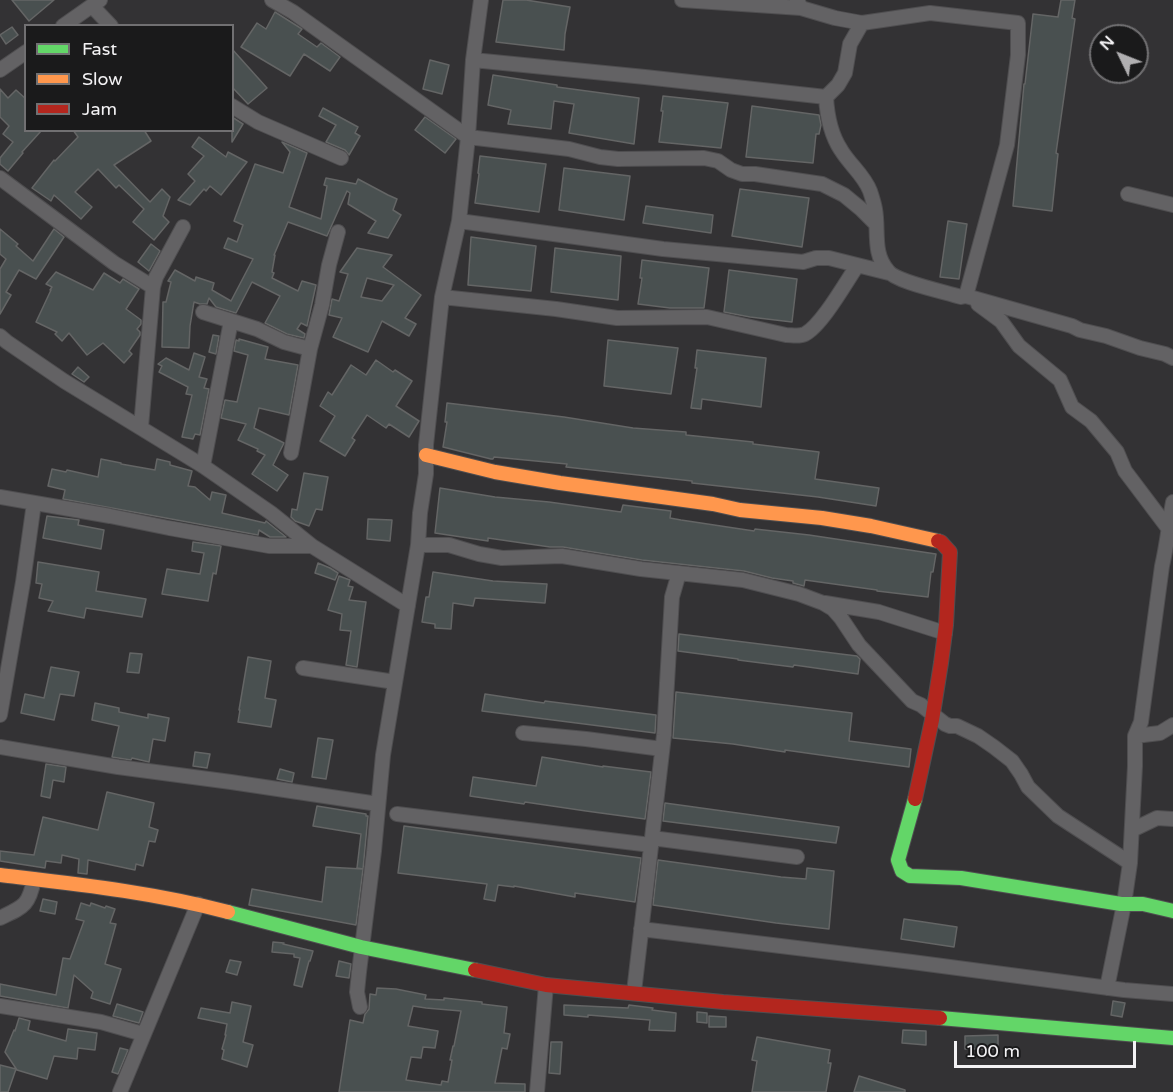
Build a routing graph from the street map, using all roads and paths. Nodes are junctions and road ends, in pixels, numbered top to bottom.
1 (272, 0) edge
2 (481, 0) edge
3 (682, 0) edge
4 (96, 3) edge
5 (799, 4) edge
6 (862, 23) junction
7 (66, 24) edge
8 (110, 24) edge
9 (24, 53) edge
10 (472, 60) junction
11 (0, 70) edge
12 (826, 97) junction
13 (234, 107) edge
14 (468, 137) junction
15 (340, 158) dead end
16 (0, 178) edge
17 (1128, 194) dead end
18 (1173, 205) edge
19 (459, 220) junction
20 (876, 224) junction
21 (183, 227) dead end
22 (338, 232) dead end
23 (857, 266) junction
24 (889, 273) junction
25 (153, 287) junction
26 (966, 296) junction
27 (442, 297) junction
28 (202, 312) dead end
29 (231, 321) junction
30 (0, 336) edge
31 (310, 349) junction
32 (1173, 358) edge
33 (141, 427) junction
34 (291, 453) dead end
35 (426, 455) junction
36 (203, 466) junction
37 (0, 497) edge
38 (1173, 502) edge
39 (34, 503) junction
40 (1168, 528) junction
41 (418, 545) junction
42 (312, 546) junction
43 (679, 573) junction
44 (823, 603) junction
45 (408, 606) junction
46 (945, 633) junction
47 (303, 668) dead end
48 (395, 682) junction
49 (933, 714) junction
50 (0, 715) edge
51 (1173, 725) edge
52 (523, 733) dead end
53 (1135, 736) junction
54 (0, 747) edge
55 (662, 749) junction
56 (378, 804) junction
57 (397, 814) dead end
58 (1173, 819) edge
59 (1132, 830) junction
60 (652, 842) junction
61 (797, 857) dead end
62 (1130, 863) junction
63 (0, 875) edge
64 (34, 879) junction
65 (198, 904) junction
66 (1124, 904) junction
67 (1173, 911) edge
68 (0, 918) edge
69 (641, 929) junction
70 (361, 947) junction
71 (546, 985) junction
72 (1107, 988) junction
73 (634, 993) junction
74 (1173, 994) edge
75 (0, 1006) edge
76 (360, 1007) dead end
77 (143, 1034) junction
78 (1173, 1038) edge
79 (120, 1092) edge
80 (537, 1092) edge

1 - 14 street
2 - 10 street
3 - 5 street
4 - 7 street
4 - 8 street
5 - 6 street
6 - 12 street
6 - 26 street
9 - 11 street
10 - 12 street
10 - 14 street
12 - 20 street
13 - 15 street
14 - 19 street
14 - 20 street
16 - 25 street
17 - 18 street
19 - 23 street
19 - 27 street
20 - 24 street
21 - 25 street
22 - 31 street
23 - 24 street
23 - 27 street
24 - 26 street
25 - 33 street
26 - 32 street
26 - 40 street
27 - 35 street
28 - 29 street
29 - 31 street
29 - 36 street
30 - 33 street
31 - 34 street
33 - 36 street
35 - 41 street
35 - 46 street
36 - 42 street
37 - 39 street
38 - 40 street
39 - 42 street
39 - 50 street
40 - 53 street
41 - 43 street
41 - 45 street
42 - 45 street
43 - 44 street
43 - 55 street
44 - 46 street
44 - 49 street
45 - 48 street
46 - 49 street
47 - 48 street
48 - 56 street
49 - 62 street
49 - 66 street
51 - 53 street
52 - 55 street
53 - 59 street
54 - 56 street
55 - 60 street
56 - 70 street
57 - 60 street
58 - 59 street
59 - 62 street
60 - 61 street
60 - 69 street
62 - 66 street
63 - 64 street
64 - 65 street
64 - 68 street
65 - 70 street
65 - 77 street
66 - 67 street
66 - 72 street
69 - 72 street
69 - 73 street
70 - 71 street
70 - 76 street
71 - 73 street
71 - 80 street
72 - 74 street
73 - 78 street
75 - 77 street
77 - 79 street

